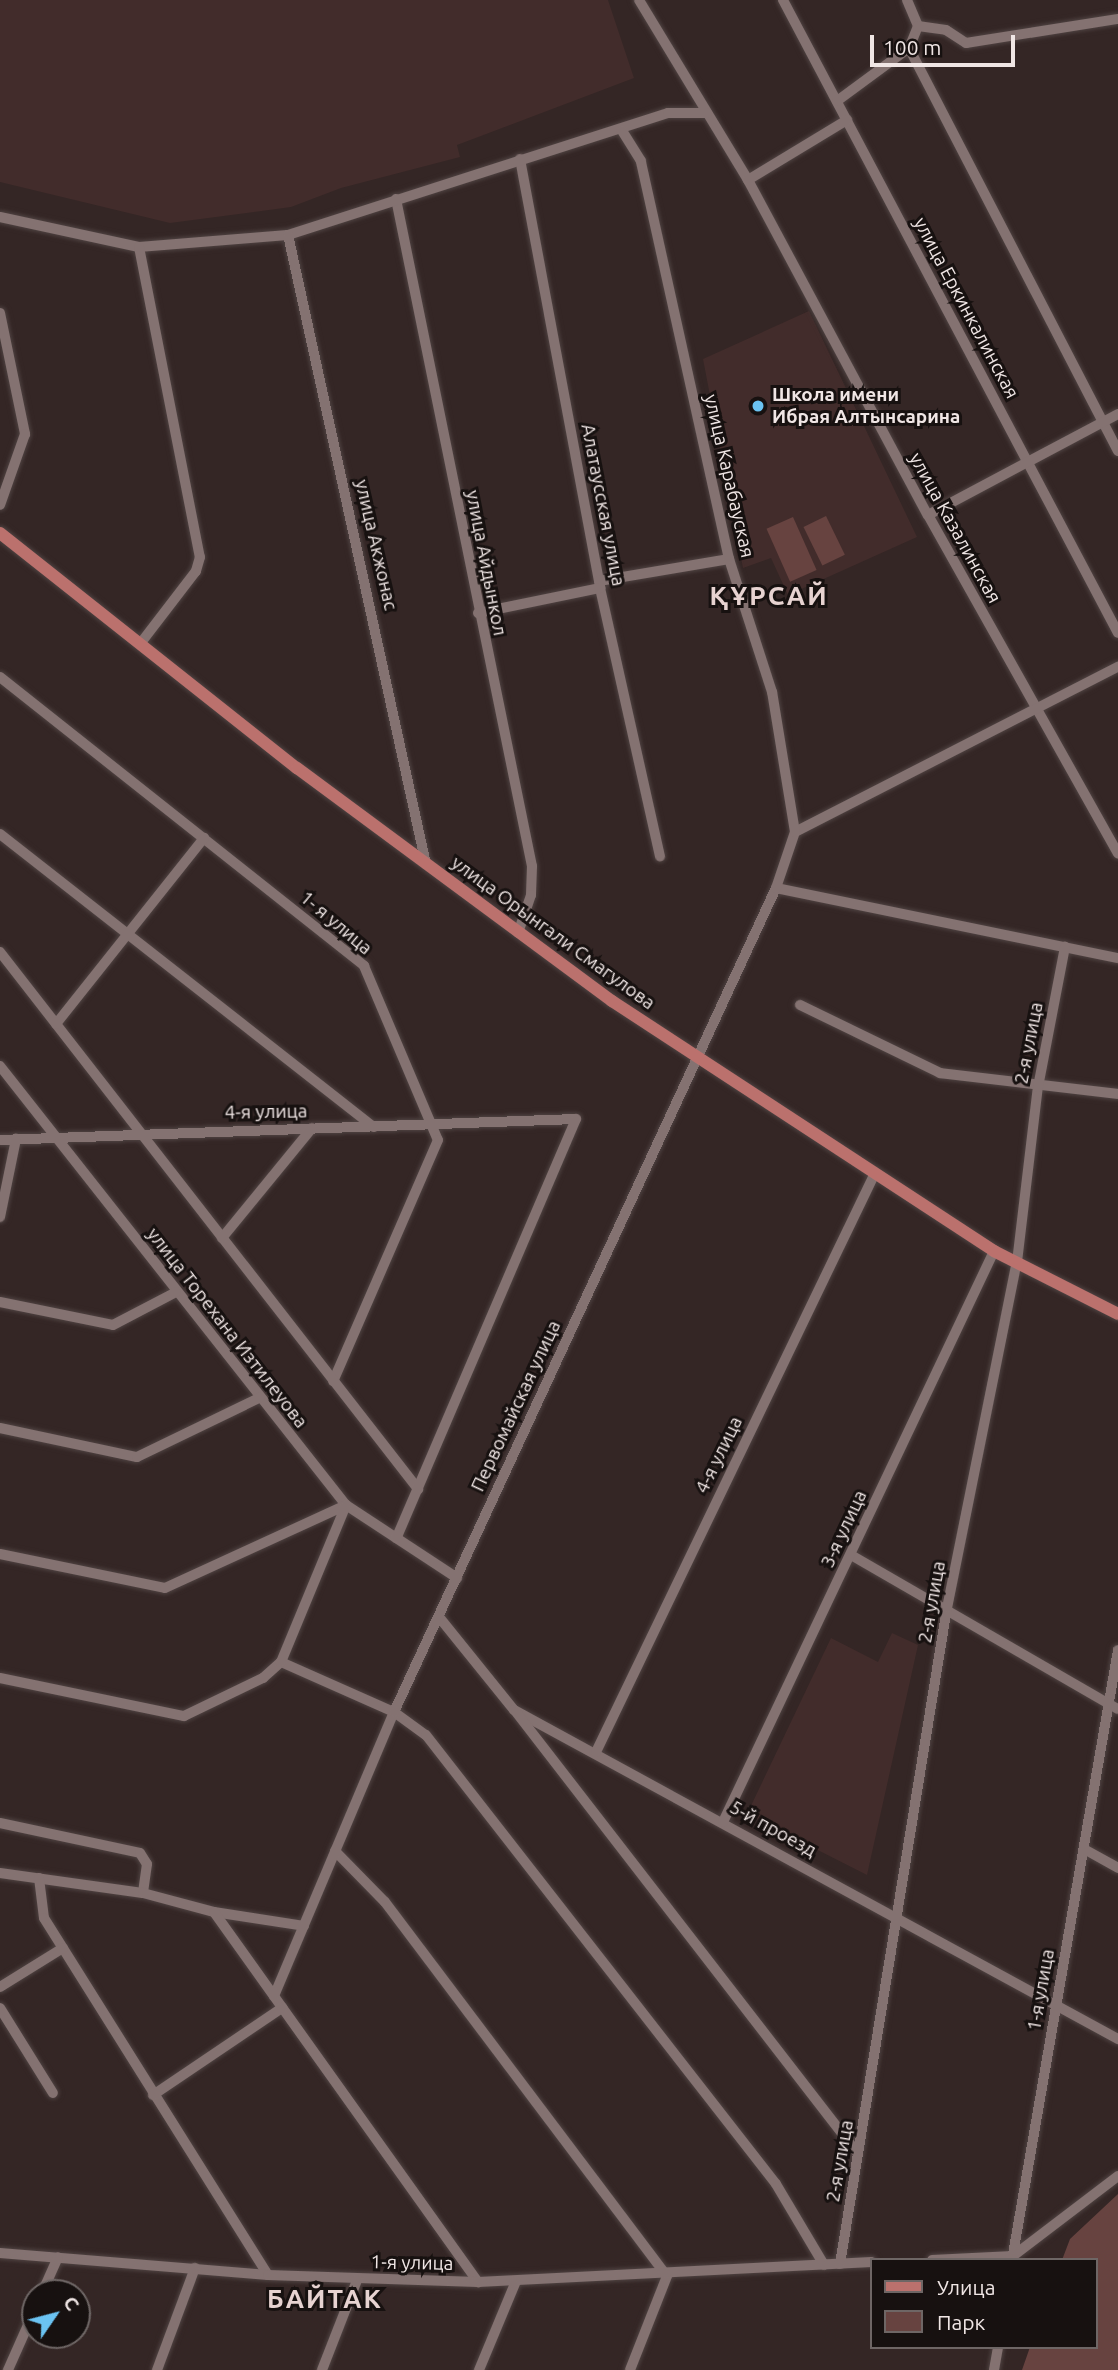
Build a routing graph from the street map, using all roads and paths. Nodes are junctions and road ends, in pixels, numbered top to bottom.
1 (639, 0) edge
2 (783, 0) edge
3 (907, 0) edge
4 (1118, 19) edge
5 (918, 26) junction
6 (909, 48) junction
7 (837, 101) junction
8 (707, 113) junction
9 (847, 120) junction
10 (622, 130) junction
11 (520, 159) junction
12 (748, 180) junction
13 (397, 200) junction
14 (0, 217) edge
15 (288, 235) junction
16 (139, 247) junction
17 (0, 313) edge
18 (1118, 414) edge
19 (1102, 423) junction
20 (1118, 451) edge
21 (1027, 461) junction
22 (0, 505) edge
23 (928, 516) junction
24 (0, 533) edge
25 (729, 559) junction
26 (600, 584) junction
27 (478, 613) junction
28 (1118, 633) edge
29 (140, 644) junction
30 (1118, 667) edge
31 (0, 677) edge
32 (1037, 711) junction
33 (795, 832) junction
34 (0, 834) edge
35 (204, 838) junction
36 (1118, 853) edge
37 (660, 856) dead end
38 (426, 864) junction
39 (776, 888) junction
40 (518, 933) junction
41 (128, 936) junction
42 (1065, 947) junction
43 (0, 952) edge
44 (1118, 958) edge
45 (800, 1005) dead end
46 (55, 1024) junction
47 (694, 1058) junction
48 (0, 1066) edge
49 (1038, 1087) junction
50 (1118, 1094) edge
51 (430, 1125) junction
52 (374, 1127) junction
53 (312, 1128) junction
54 (140, 1133) junction
55 (56, 1138) junction
56 (16, 1139) junction
57 (0, 1140) edge
58 (875, 1173) junction
59 (0, 1217) edge
60 (222, 1238) junction
61 (994, 1251) junction
62 (1017, 1262) junction
63 (176, 1293) junction
64 (0, 1302) edge
65 (1118, 1314) edge
66 (333, 1381) junction
67 (259, 1398) junction
68 (0, 1428) edge
69 (418, 1489) junction
70 (346, 1505) junction
71 (396, 1538) junction
72 (0, 1554) edge
73 (851, 1555) junction
74 (457, 1578) junction
75 (947, 1608) junction
76 (439, 1617) junction
77 (1118, 1650) edge
78 (281, 1662) junction
79 (0, 1678) edge
80 (1113, 1707) edge
81 (514, 1710) junction
82 (394, 1712) junction
83 (596, 1752) junction
84 (723, 1822) junction
85 (0, 1823) edge
86 (1084, 1849) junction
87 (335, 1851) junction
88 (1118, 1868) edge
89 (0, 1873) edge
90 (39, 1878) junction
91 (143, 1893) junction
92 (214, 1912) junction
93 (899, 1919) junction
94 (304, 1926) junction
95 (63, 1948) junction
96 (0, 1987) edge
97 (274, 1996) junction
98 (1055, 2005) junction
99 (0, 2008) edge
100 (282, 2008) junction
101 (1118, 2039) edge
102 (52, 2093) dead end
103 (153, 2095) junction
104 (859, 2154) junction
105 (1118, 2176) edge
106 (0, 2253) edge
107 (58, 2257) junction
108 (1013, 2258) edge
109 (870, 2262) edge
110 (839, 2264) junction
111 (824, 2265) junction
112 (195, 2268) junction
113 (268, 2275) junction
114 (667, 2276) junction
115 (48, 2279) edge
116 (357, 2280) junction
117 (516, 2281) junction
118 (478, 2282) junction
119 (21, 2341) edge
120 (998, 2349) edge
121 (8, 2370) edge
122 (157, 2370) edge
123 (322, 2370) edge
124 (479, 2370) edge
125 (630, 2370) edge
126 (994, 2370) edge

1 - 8 street, улица Казалинская
2 - 7 street, улица Еркинкалинская
3 - 5 street
4 - 5 street
5 - 6 street
6 - 7 street
6 - 19 street
7 - 9 street, улица Еркинкалинская
8 - 10 street
8 - 12 street, улица Казалинская
9 - 12 street
9 - 21 street, улица Еркинкалинская
10 - 11 street
10 - 25 street, улица Карабауская
11 - 13 street
11 - 26 street, Алатаусская улица
12 - 23 street, улица Казалинская
13 - 15 street
13 - 27 street, улица Айдынкол
14 - 16 street
15 - 16 street
15 - 38 street, улица Акжонас
16 - 29 street
17 - 22 street
18 - 19 street
19 - 20 street
19 - 21 street
21 - 23 street
21 - 28 street, улица Еркинкалинская
23 - 32 street, улица Казалинская
24 - 29 main road, улица Орынгали Смагулова
25 - 26 street
25 - 33 street, улица Карабауская
26 - 27 street
26 - 37 street, Алатаусская улица
27 - 40 street, улица Айдынкол
29 - 38 main road, улица Орынгали Смагулова
30 - 32 street
31 - 35 street, 1- я улица
32 - 33 street
32 - 36 street, улица Казалинская
33 - 39 street, Первомайская улица
34 - 41 street
35 - 41 street
35 - 51 street, 1- я улица
38 - 40 main road, улица Орынгали Смагулова
39 - 42 street
39 - 47 street, Первомайская улица
40 - 47 main road, улица Орынгали Смагулова
41 - 46 street
41 - 52 street
42 - 44 street
42 - 49 street, 2-я улица
43 - 46 street
45 - 49 street
46 - 54 street
47 - 58 main road, улица Орынгали Смагулова
47 - 74 street, Первомайская улица
48 - 55 street, улица Торехана Изтилеуова
49 - 50 street
49 - 62 street, 2-я улица
51 - 52 street, 4-я улица
51 - 66 street, 1- я улица
51 - 69 street, 4-я улица
52 - 53 street, 4-я улица
53 - 54 street, 4-я улица
53 - 60 street
54 - 55 street, 4-я улица
54 - 60 street
55 - 56 street, 4-я улица
55 - 63 street, улица Торехана Изтилеуова
56 - 57 street, 4-я улица
56 - 59 street
58 - 61 main road, улица Орынгали Смагулова
58 - 83 street, 4-я улица
60 - 66 street
61 - 62 main road, улица Орынгали Смагулова
61 - 73 street, 3-я улица
62 - 65 main road, улица Орынгали Смагулова
62 - 75 street, 2-я улица
63 - 64 street
63 - 67 street, улица Торехана Изтилеуова
66 - 69 street
67 - 68 street
67 - 70 street, улица Торехана Изтилеуова
69 - 71 street
70 - 71 street, улица Торехана Изтилеуова
70 - 72 street
70 - 78 street
71 - 74 street, улица Торехана Изтилеуова
73 - 75 street
73 - 84 street, 3-я улица
74 - 76 street, Первомайская улица
75 - 80 street
75 - 93 street, 2-я улица
76 - 81 street, 5-й проезд
76 - 82 street, Первомайская улица
77 - 80 street, 1-я улица
78 - 79 street
78 - 82 street
80 - 86 street, 1-я улица
81 - 83 street, 5-й проезд
81 - 104 street
82 - 87 street, Первомайская улица
82 - 111 street
83 - 84 street, 5-й проезд
84 - 93 street, 5-й проезд
85 - 91 street
86 - 88 street
86 - 98 street, 1-я улица
87 - 94 street, Первомайская улица
87 - 114 street
89 - 90 street
90 - 91 street
90 - 95 street
91 - 92 street
92 - 94 street
92 - 97 street
93 - 98 street, 5-й проезд
93 - 104 street, 2-я улица
94 - 97 street, Первомайская улица
95 - 96 street
95 - 103 street
97 - 100 street
98 - 101 street, 5-й проезд
98 - 108 street, 1-я улица
99 - 102 street
100 - 103 street
100 - 118 street
103 - 113 street
104 - 110 street, 2-я улица
105 - 108 street
106 - 107 street, 1-я улица
107 - 112 street, 1-я улица
107 - 115 street
109 - 110 street, 1-я улица
110 - 111 street, 1-я улица
111 - 114 street, 1-я улица
112 - 113 street, 1-я улица
112 - 122 street
113 - 116 street, 1-я улица
114 - 117 street, 1-я улица
114 - 125 street
116 - 118 street, 1-я улица
116 - 123 street
117 - 118 street, 1-я улица
117 - 124 street
119 - 121 street
120 - 126 street

